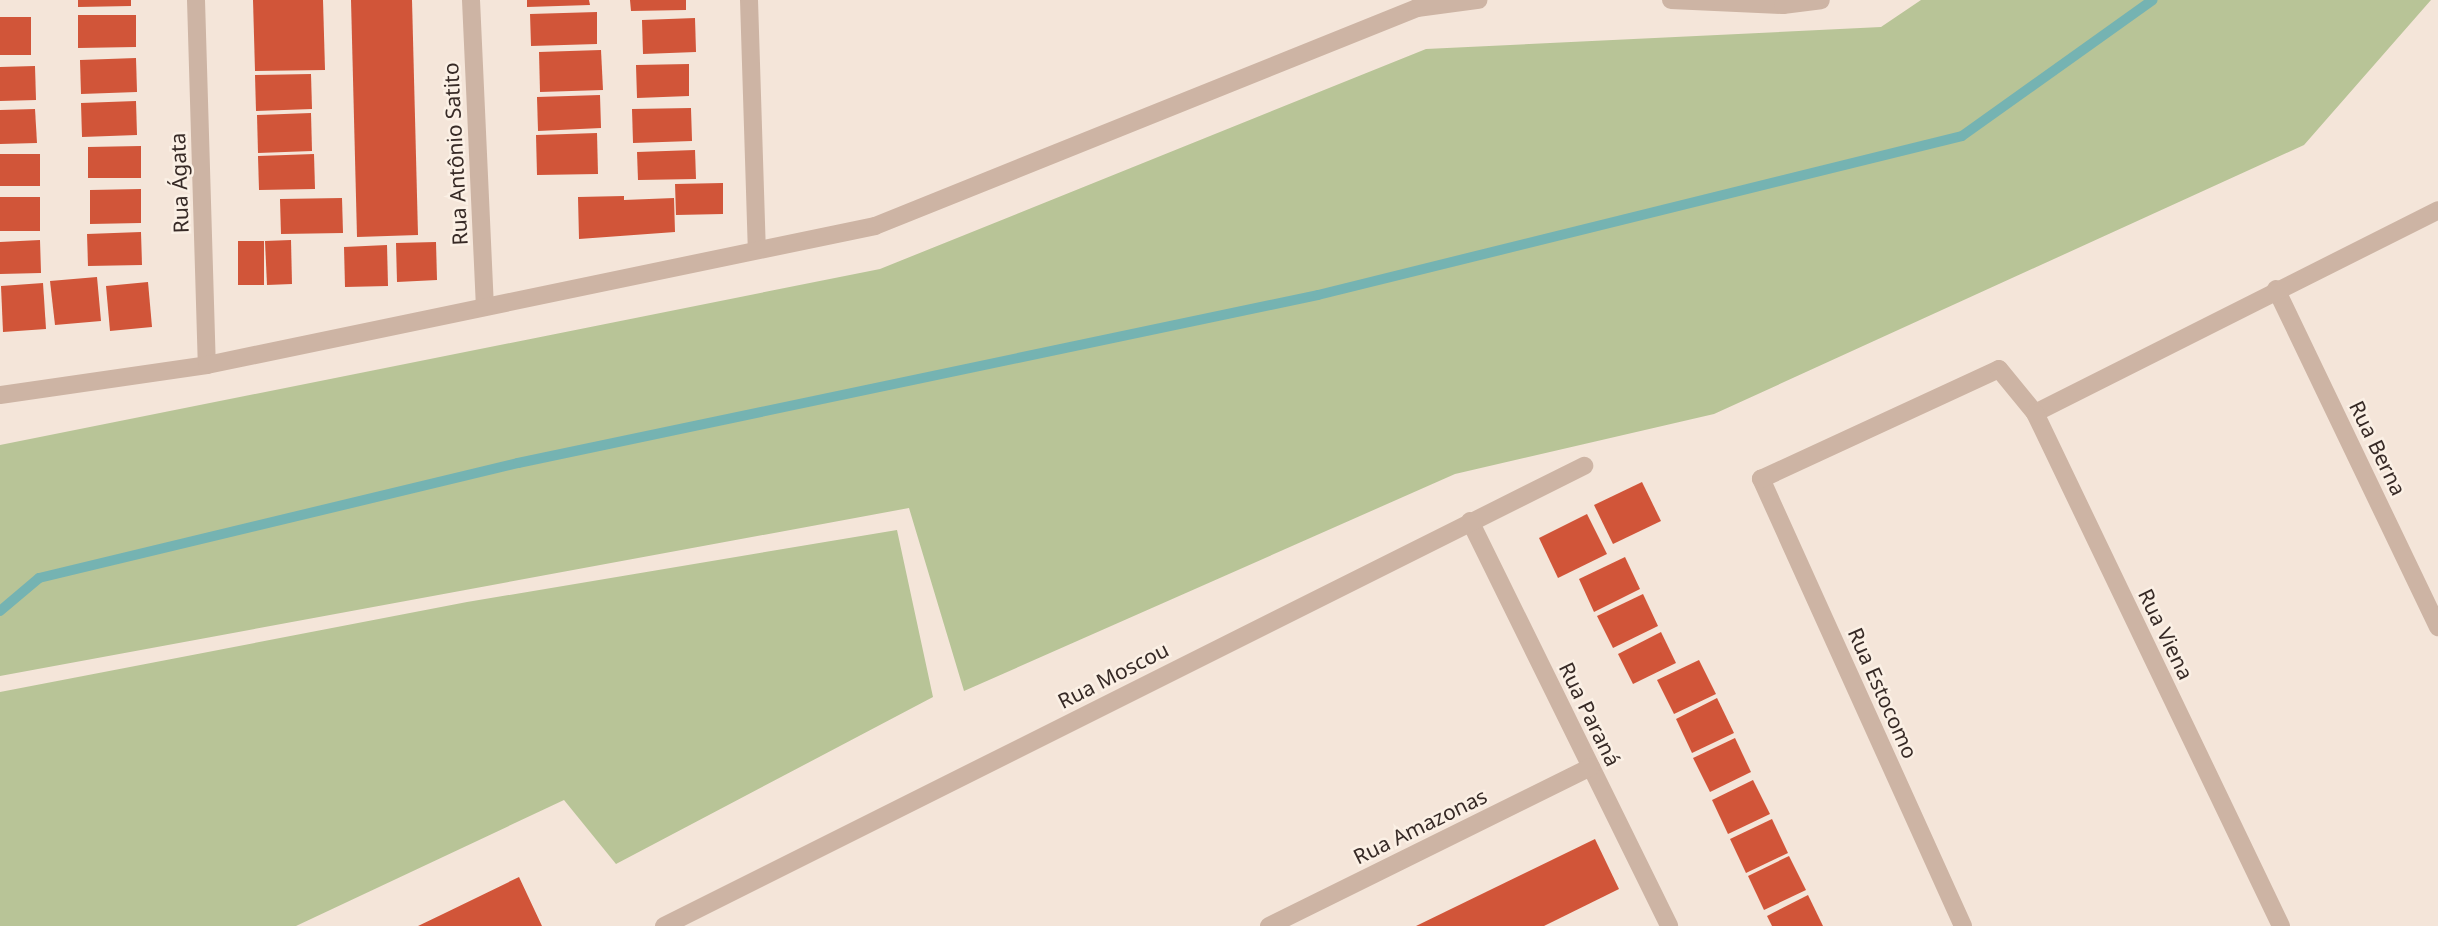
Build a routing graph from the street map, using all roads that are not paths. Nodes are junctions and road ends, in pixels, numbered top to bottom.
1 (196, 0) edge
2 (471, 0) edge
3 (749, 0) edge
4 (1478, 0) edge
5 (1671, 0) edge
6 (1821, 0) edge
7 (1415, 4) edge
8 (2438, 210) edge
9 (757, 250) junction
10 (2276, 289) junction
11 (485, 307) junction
12 (207, 365) junction
13 (0, 395) edge
14 (2035, 413) junction
15 (1584, 466) dead end
16 (1761, 479) joint
17 (1470, 521) junction
18 (2438, 627) edge
19 (1591, 767) junction
20 (664, 926) edge
21 (1269, 926) edge
22 (1668, 926) edge
23 (1963, 926) edge
24 (2281, 926) edge

1 - 12 street, Rua Ágata
2 - 11 street, Rua Antônio Satito
3 - 9 street
4 - 7 street
5 - 6 street
7 - 9 street
8 - 10 street
9 - 11 street
10 - 14 street
10 - 18 street, Rua Berna
11 - 12 street
12 - 13 street
14 - 16 street, Rua Viena
14 - 24 street, Rua Viena
15 - 17 street, Rua Moscou
16 - 23 street, Rua Estocomo
17 - 19 street, Rua Paraná
17 - 20 street, Rua Moscou
19 - 21 street, Rua Amazonas
19 - 22 street, Rua Paraná

